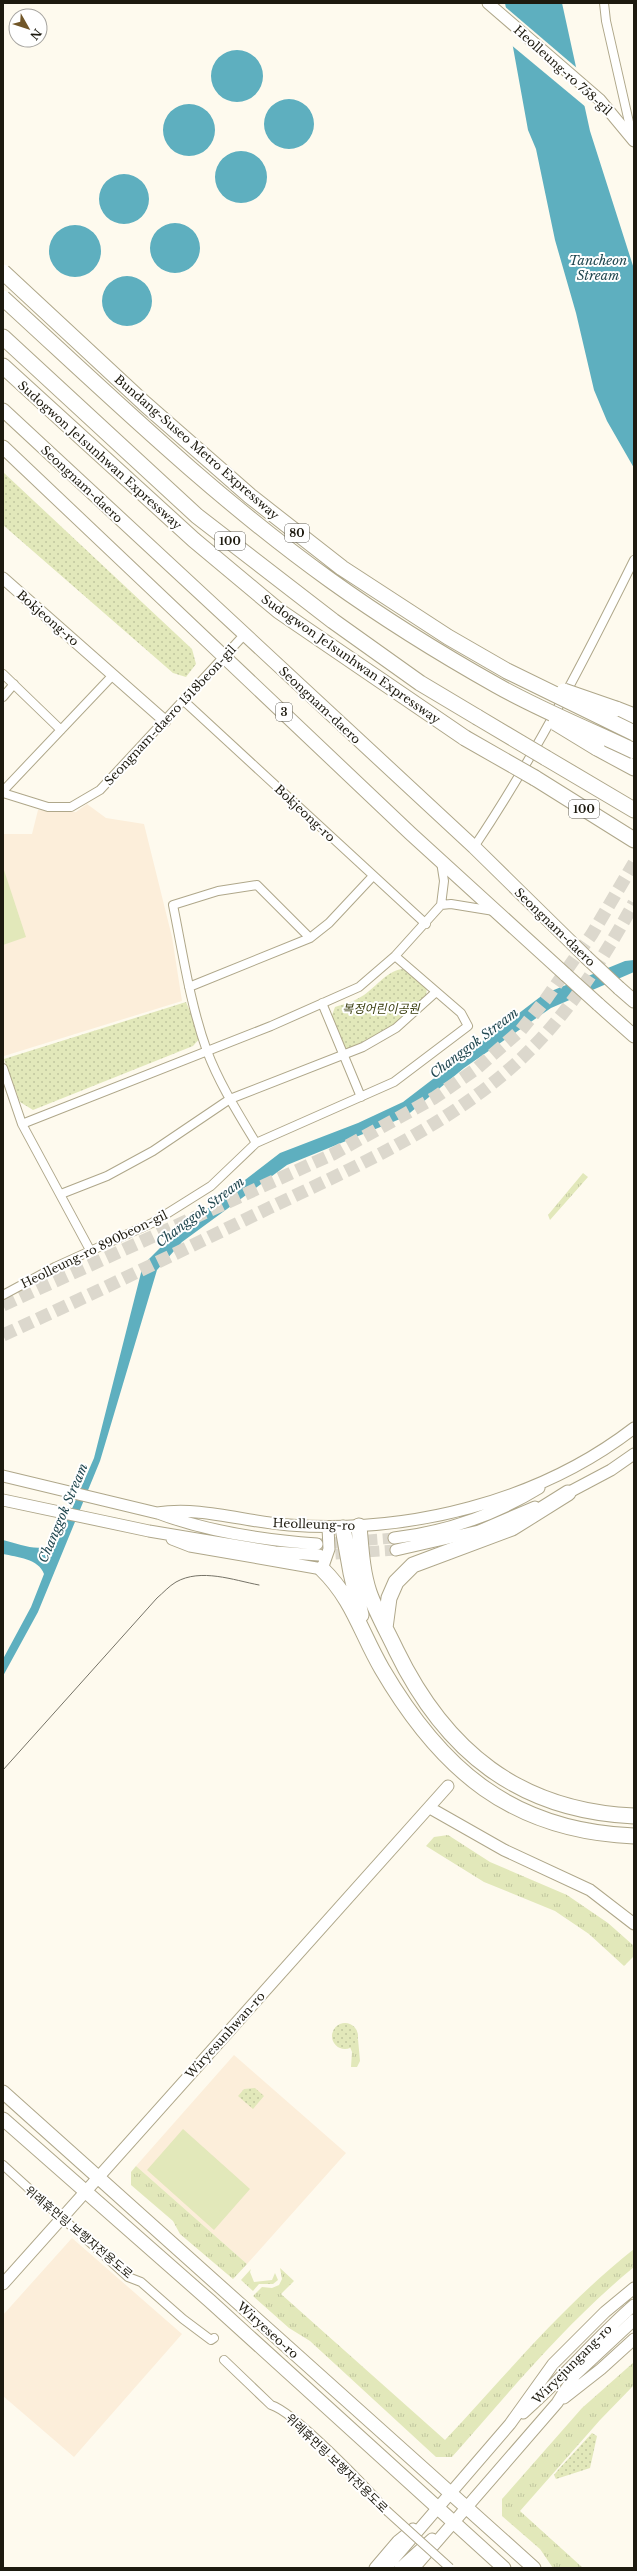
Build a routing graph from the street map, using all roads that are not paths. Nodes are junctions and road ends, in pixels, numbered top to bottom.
1 (488, 3) edge
2 (604, 3) edge
3 (633, 136) edge
4 (3, 272) edge
5 (3, 298) edge
6 (3, 337) edge
7 (3, 366) edge
8 (3, 410) edge
9 (3, 447) edge
10 (634, 560) edge
11 (3, 578) edge
12 (244, 635) junction
13 (225, 656) junction
14 (506, 671) junction
15 (3, 674) edge
16 (113, 675) junction
17 (14, 684) junction
18 (497, 686) junction
19 (3, 697) edge
20 (184, 701) junction
21 (634, 716) edge
22 (165, 722) junction
23 (61, 730) junction
24 (634, 734) edge
25 (634, 751) edge
26 (634, 768) edge
27 (3, 792) edge
28 (634, 810) edge
29 (634, 840) edge
30 (474, 847) junction
31 (441, 860) junction
32 (373, 876) junction
33 (441, 905) junction
34 (497, 912) junction
35 (426, 924) junction
36 (310, 938) junction
37 (395, 956) junction
38 (189, 987) junction
39 (436, 992) junction
40 (634, 1001) edge
41 (322, 1002) junction
42 (634, 1036) edge
43 (207, 1051) junction
44 (342, 1054) junction
45 (3, 1068) edge
46 (361, 1097) junction
47 (230, 1099) junction
48 (22, 1124) junction
49 (256, 1143) junction
50 (61, 1194) junction
51 (90, 1250) junction
52 (3, 1295) edge
53 (634, 1428) edge
54 (634, 1454) edge
55 (564, 1473) junction
56 (3, 1476) edge
57 (568, 1493) junction
58 (3, 1500) edge
59 (157, 1513) junction
60 (358, 1526) junction
61 (328, 1527) junction
62 (343, 1528) junction
63 (394, 1538) tunnel mouth
64 (317, 1544) tunnel mouth
65 (396, 1550) tunnel mouth
66 (321, 1562) junction
67 (385, 1629) junction
68 (367, 1634) junction
69 (448, 1786) dead end
70 (430, 1808) junction
71 (634, 1816) edge
72 (634, 1836) edge
73 (634, 1924) edge
74 (3, 2092) edge
75 (3, 2119) edge
76 (3, 2165) edge
77 (99, 2178) junction
78 (85, 2192) junction
79 (3, 2284) edge
80 (634, 2288) edge
81 (634, 2305) edge
82 (634, 2320) edge
83 (214, 2338) dead end
84 (634, 2339) edge
85 (224, 2360) dead end
86 (557, 2403) junction
87 (510, 2424) junction
88 (450, 2494) junction
89 (466, 2507) junction
90 (437, 2510) junction
91 (453, 2523) junction
92 (374, 2568) edge
93 (386, 2568) edge
94 (400, 2568) edge
95 (414, 2568) edge
96 (450, 2568) edge
97 (504, 2568) edge
98 (534, 2568) edge

1 - 3 main road, Heolleung-ro 758-gil
2 - 3 street
4 - 14 highway, Bundang-Suseo Metro Expressway / 80, bridge
5 - 18 highway, Bundang-Suseo Metro Expressway / 80, bridge
6 - 28 highway, Sudogwon Je1sunhwan Expressway / 100, bridge
7 - 29 highway, Sudogwon Je1sunhwan Expressway / 100, bridge
8 - 12 main road, Seongnam-daero / 3
9 - 13 main road, 3
10 - 30 street
11 - 16 main road, Bokjeong-ro
12 - 13 street, Seongnam-daero 1518beon-gil
12 - 30 main road, Seongnam-daero / 3
13 - 20 street, Seongnam-daero 1518beon-gil
13 - 31 main road, 3
14 - 21 highway, bridge
14 - 24 highway, Bundang-Suseo Metro Expressway / 80, bridge
15 - 17 street
16 - 22 main road, Bokjeong-ro
16 - 23 street
17 - 19 street
17 - 23 street
18 - 25 highway, Bundang-Suseo Metro Expressway / 80, bridge
18 - 26 highway, bridge
20 - 22 street, Seongnam-daero 1518beon-gil
20 - 32 street, Bokjeong-ro
22 - 27 street, Seongnam-daero 1518beon-gil
23 - 27 street
30 - 40 main road, Seongnam-daero / 3, bridge
31 - 33 street
31 - 34 main road, 3
32 - 35 street, Bokjeong-ro
32 - 36 street
33 - 34 street
33 - 35 street
34 - 42 main road, 3, bridge
35 - 37 street
36 - 38 street
36 - 38 street
37 - 39 street, Heolleung-ro 890beon-gil
37 - 41 street
38 - 43 street
39 - 44 street
39 - 46 street, Heolleung-ro 890beon-gil
41 - 43 street
41 - 44 street
43 - 47 street
43 - 48 street
44 - 46 street
44 - 47 street
45 - 48 street
46 - 49 street, Heolleung-ro 890beon-gil
47 - 49 street
47 - 50 street
48 - 50 street
49 - 51 street, Heolleung-ro 890beon-gil
50 - 51 street
51 - 52 street, Heolleung-ro 890beon-gil
53 - 55 main road, Heolleung-ro
54 - 57 main road
55 - 60 main road, Heolleung-ro
55 - 63 main road
56 - 59 main road, Heolleung-ro
57 - 65 main road
57 - 67 highway
58 - 66 main road
59 - 61 main road, Heolleung-ro
59 - 64 main road
60 - 62 main road, Heolleung-ro
60 - 67 highway
61 - 62 main road, Heolleung-ro
61 - 66 main road
62 - 68 highway
66 - 68 highway
67 - 71 highway
68 - 72 highway
69 - 70 main road, Wiryesunhwan-ro
70 - 73 main road
70 - 77 main road, Wiryesunhwan-ro
74 - 77 main road, Wiryeseo-ro
75 - 78 main road, Wiryeseo-ro
76 - 83 street, 위례휴먼링 보행자전용도로, bridge
77 - 78 main road, Wiryesunhwan-ro
77 - 88 main road, Wiryeseo-ro
78 - 79 main road, Wiryesunhwan-ro
78 - 90 main road, Wiryeseo-ro
80 - 87 main road, Wiryejungang-ro
81 - 87 main road, Wiryejungang-ro
82 - 86 main road, Wiryejungang-ro
84 - 86 main road, Wiryejungang-ro
85 - 96 street, 위례휴먼링 보행자전용도로, bridge
86 - 89 main road, Wiryejungang-ro
87 - 88 main road, Wiryejungang-ro
88 - 89 main road, Wiryeseo-ro
88 - 90 main road, Wiryejungang-ro
89 - 91 main road, Wiryejungang-ro
89 - 98 main road, Wiryeseo-ro
90 - 91 main road, Wiryeseo-ro
90 - 92 main road, Wiryejungang-ro
90 - 93 main road, Wiryejungang-ro
91 - 94 main road, Wiryejungang-ro
91 - 95 main road, Wiryejungang-ro
91 - 97 main road, Wiryeseo-ro

